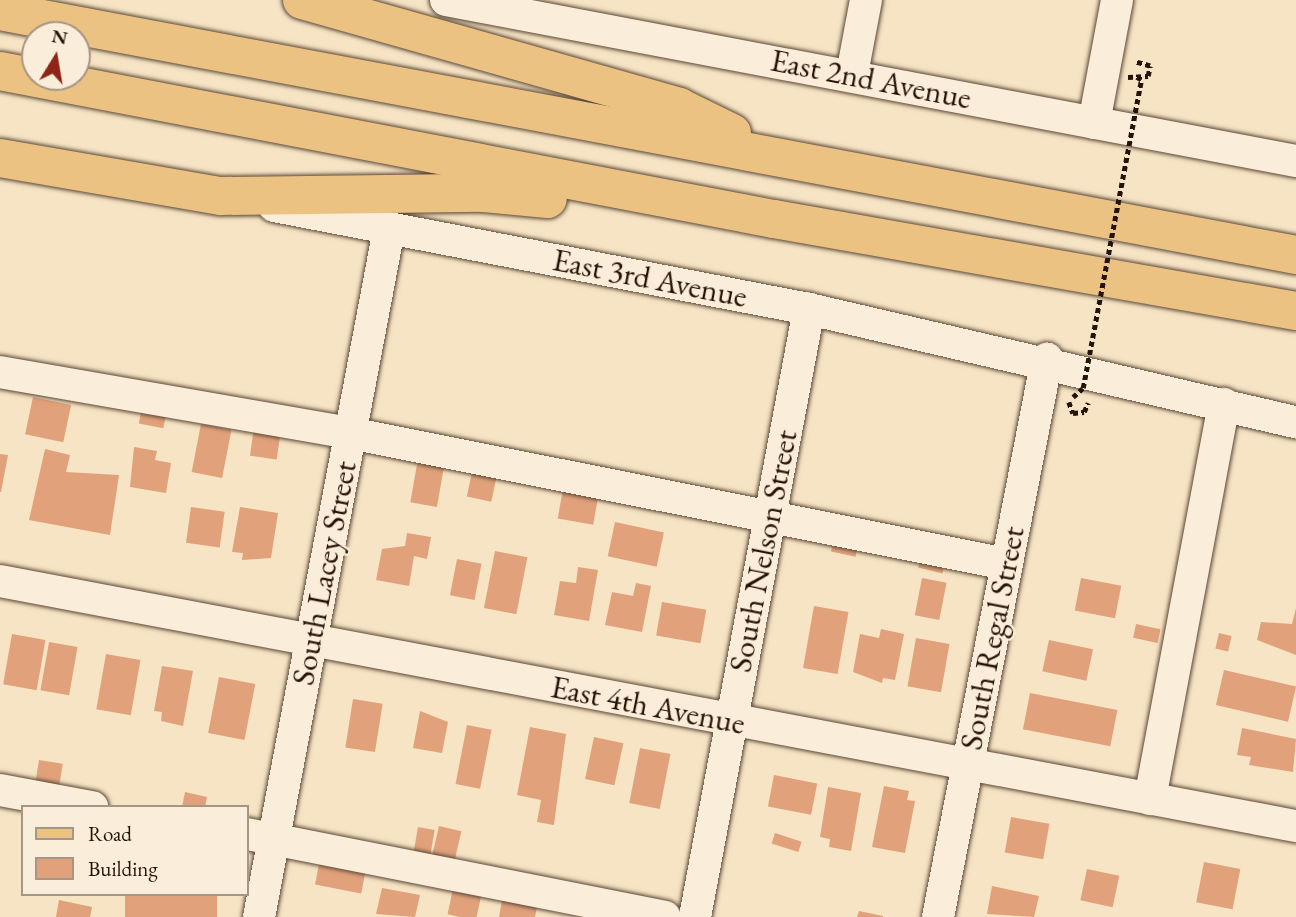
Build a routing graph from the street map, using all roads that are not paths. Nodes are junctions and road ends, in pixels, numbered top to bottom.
1 (302, 0) edge
2 (446, 0) edge
3 (866, 0) edge
4 (1117, 0) edge
5 (0, 11) edge
6 (0, 71) edge
7 (852, 74) junction
8 (1094, 123) junction
9 (775, 154) junction
10 (0, 158) edge
11 (1296, 161) edge
12 (221, 196) junction
13 (774, 219) junction
14 (388, 229) junction
15 (1296, 255) edge
16 (809, 309) junction
17 (1296, 311) edge
18 (1046, 359) junction
19 (0, 372) edge
20 (1224, 404) junction
21 (1296, 422) edge
22 (350, 433) junction
23 (770, 518) junction
24 (1006, 564) junction
25 (0, 581) edge
26 (310, 642) junction
27 (732, 720) junction
28 (967, 765) junction
29 (0, 790) edge
30 (1150, 799) junction
31 (81, 805) edge
32 (1296, 825) edge
33 (260, 837) edge
34 (259, 917) edge
35 (666, 917) edge
36 (695, 917) edge
37 (938, 917) edge

1 - 9 main road
2 - 7 street, East 2nd Avenue
3 - 7 street
4 - 8 street
5 - 9 main road
6 - 13 main road
7 - 8 street, East 2nd Avenue
8 - 11 street, East 2nd Avenue
9 - 15 main road
10 - 12 main road, East 3rd Avenue
12 - 13 main road
12 - 14 street, East 3rd Avenue
13 - 17 main road
14 - 16 street, East 3rd Avenue
14 - 22 street, South Lacey Street
16 - 18 street, East 3rd Avenue
16 - 23 street, South Nelson Street
18 - 20 street, East 3rd Avenue
18 - 24 street, South Regal Street
19 - 22 street
20 - 21 street, East 3rd Avenue
20 - 30 street
22 - 23 street
22 - 26 street, South Lacey Street
23 - 24 street
23 - 27 street, South Nelson Street
24 - 28 street, South Regal Street
25 - 26 street, East 4th Avenue
26 - 27 street, East 4th Avenue
26 - 33 street, South Lacey Street
27 - 28 street, East 4th Avenue
27 - 36 street, South Nelson Street
28 - 30 street, East 4th Avenue
28 - 37 street, South Regal Street
29 - 31 street
30 - 32 street, East 4th Avenue
33 - 34 street, South Lacey Street
33 - 35 street

